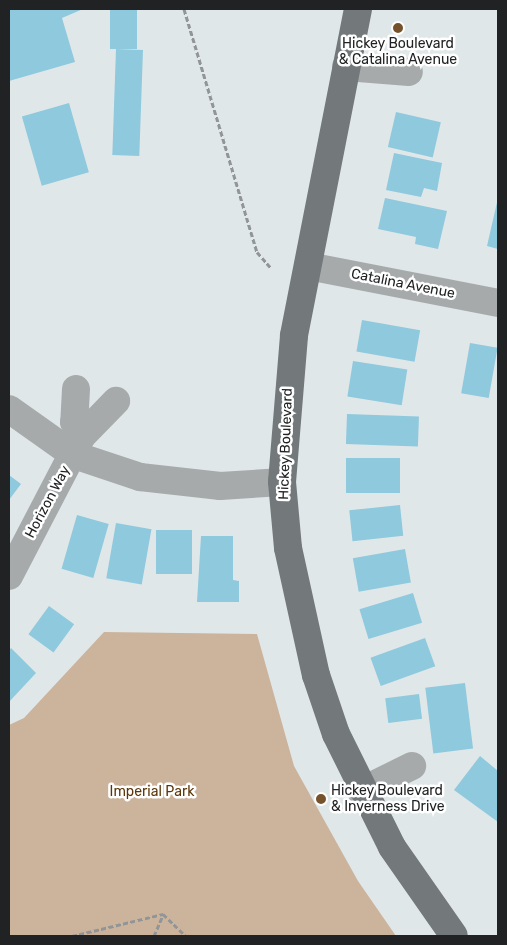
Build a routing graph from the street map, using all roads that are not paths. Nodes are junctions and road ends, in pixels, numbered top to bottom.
1 (358, 9) edge
2 (346, 67) junction
3 (409, 72) dead end
4 (308, 266) junction
5 (498, 302) edge
6 (76, 389) dead end
7 (116, 401) dead end
8 (9, 409) edge
9 (78, 446) junction
10 (282, 482) junction
11 (9, 576) edge
12 (412, 766) dead end
13 (361, 791) junction
14 (454, 936) edge

1 - 2 main road, Hickey Boulevard
2 - 3 street
2 - 4 main road, Hickey Boulevard
4 - 5 street, Catalina Avenue
4 - 10 main road, Hickey Boulevard
6 - 9 street
7 - 9 street, Horizon Way
8 - 9 street
9 - 10 street
9 - 11 street, Horizon Way
10 - 13 main road, Hickey Boulevard
12 - 13 street
13 - 14 main road, Hickey Boulevard

